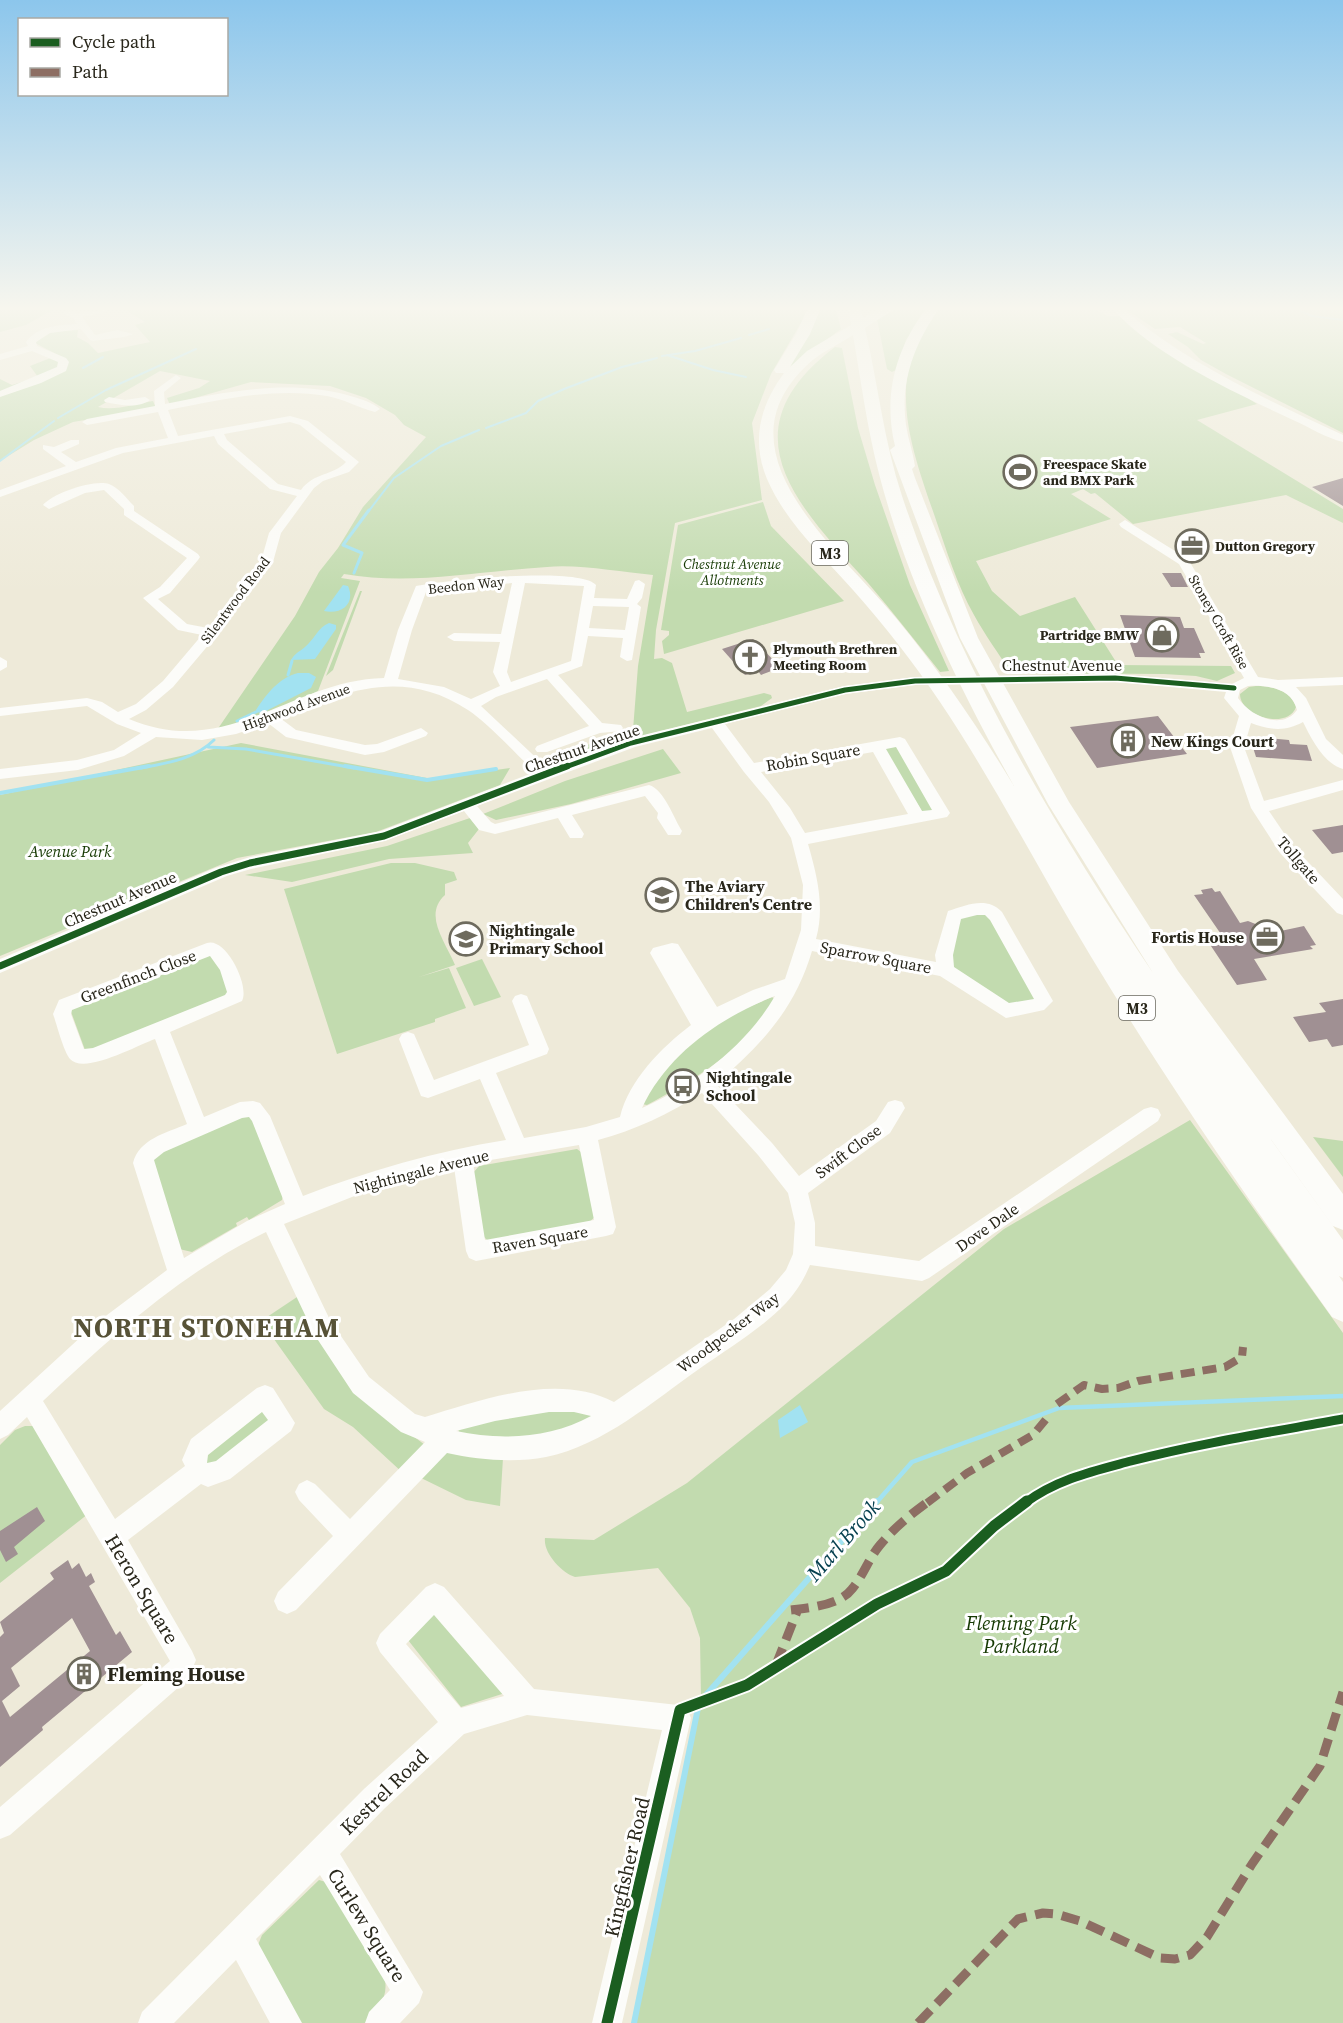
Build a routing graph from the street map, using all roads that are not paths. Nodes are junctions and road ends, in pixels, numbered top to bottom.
1 (156, 404) edge
2 (161, 404) edge
3 (351, 404) edge
4 (365, 404) edge
5 (765, 404) edge
6 (773, 404) edge
7 (872, 404) edge
8 (886, 404) edge
9 (897, 404) edge
10 (1274, 404) edge
11 (344, 408) dead end
12 (375, 409) dead end
13 (87, 422) dead end
14 (767, 423) junction
15 (217, 431) junction
16 (1343, 439) edge
17 (174, 440) junction
18 (75, 442) dead end
19 (75, 467) junction
20 (907, 478) junction
21 (0, 494) edge
22 (304, 494) junction
23 (49, 505) dead end
24 (1125, 524) dead end
25 (519, 580) junction
26 (639, 584) dead end
27 (589, 602) junction
28 (634, 607) dead end
29 (583, 632) junction
30 (211, 633) junction
31 (631, 634) junction
32 (454, 637) dead end
33 (507, 638) junction
34 (627, 657) dead end
35 (0, 660) edge
36 (0, 667) edge
37 (550, 674) junction
38 (1252, 681) junction
39 (390, 682) junction
40 (1168, 683) junction
41 (1277, 684) junction
42 (508, 688) junction
43 (1234, 688) junction
44 (987, 693) junction
45 (471, 705) junction
46 (1233, 705) junction
47 (1304, 708) junction
48 (0, 712) edge
49 (1246, 716) junction
50 (272, 719) junction
51 (121, 720) junction
52 (716, 722) junction
53 (1266, 723) junction
54 (1284, 724) junction
55 (598, 728) junction
56 (616, 728) dead end
57 (155, 731) junction
58 (421, 733) dead end
59 (1243, 733) junction
60 (1320, 741) junction
61 (877, 746) junction
62 (542, 749) dead end
63 (1343, 764) edge
64 (749, 769) junction
65 (0, 774) edge
66 (538, 777) junction
67 (1343, 785) edge
68 (467, 805) junction
69 (1259, 808) junction
70 (563, 813) junction
71 (918, 818) junction
72 (674, 831) dead end
73 (576, 834) dead end
74 (799, 840) junction
75 (1343, 909) edge
76 (807, 944) junction
77 (0, 966) edge
78 (945, 970) junction
79 (793, 984) junction
80 (520, 1001) dead end
81 (160, 1029) junction
82 (408, 1039) dead end
83 (486, 1071) junction
84 (703, 1082) junction
85 (894, 1108) dead end
86 (1151, 1115) dead end
87 (628, 1123) junction
88 (198, 1128) junction
89 (587, 1135) junction
90 (519, 1148) junction
91 (462, 1157) junction
92 (796, 1189) junction
93 (297, 1208) junction
94 (1343, 1217) edge
95 (271, 1220) junction
96 (804, 1254) junction
97 (1343, 1264) edge
98 (178, 1272) junction
99 (1343, 1307) edge
100 (29, 1398) junction
101 (615, 1415) junction
102 (0, 1427) edge
103 (434, 1435) junction
104 (198, 1471) dead end
105 (306, 1492) dead end
106 (111, 1537) junction
107 (351, 1537) junction
108 (287, 1601) dead end
109 (527, 1702) junction
110 (678, 1718) joint
111 (456, 1723) junction
112 (0, 1825) edge
113 (322, 1852) junction
114 (239, 1937) junction
115 (153, 2023) edge
116 (287, 2023) edge
117 (380, 2023) edge
118 (608, 2023) edge

1 - 13 street
2 - 17 street
3 - 11 street
4 - 12 street
5 - 14 highway, M3
6 - 14 highway, M3
7 - 44 highway, M3
8 - 20 highway, M3
9 - 20 highway, M3
10 - 16 street
14 - 99 highway, M3
15 - 17 street, Silentwood Road
15 - 22 street
15 - 22 street, Silentwood Road
17 - 19 street, Silentwood Road
18 - 19 street
19 - 21 street, Silentwood Road
20 - 44 highway, M3
22 - 30 street, Silentwood Road
23 - 30 street
24 - 38 street, Stoney Croft Rise
25 - 27 street, Beedon Way
25 - 33 street
25 - 39 street, Beedon Way
26 - 27 street
27 - 29 street
28 - 31 street
29 - 31 street
29 - 37 street
30 - 51 street, Silentwood Road
31 - 34 street
32 - 33 street
33 - 42 street
35 - 36 street
37 - 42 street
37 - 55 street
38 - 41 street
38 - 43 street
39 - 45 street, Highwood Avenue
39 - 50 street, Highwood Avenue
40 - 43 street, Chestnut Avenue
40 - 46 street, Chestnut Avenue
40 - 52 street, Chestnut Avenue
41 - 47 street
41 - 47 street
42 - 45 street
43 - 46 street
44 - 94 highway, M3
44 - 97 highway, M3
45 - 66 street, Highwood Avenue
46 - 49 street
47 - 54 street
47 - 60 street
48 - 51 street, Highwood Avenue
49 - 53 street
49 - 59 street, Tollgate
50 - 57 street, Highwood Avenue
50 - 58 street
51 - 57 street, Highwood Avenue
52 - 64 street, Nightingale Avenue
52 - 66 street, Chestnut Avenue
53 - 54 street
53 - 59 street
54 - 60 street
55 - 56 street
55 - 62 street
57 - 65 street
59 - 69 street, Tollgate
60 - 63 street
61 - 64 street, Robin Square
61 - 71 street, Robin Square
61 - 71 street, Robin Square
64 - 74 street, Nightingale Avenue
66 - 68 street, Chestnut Avenue
67 - 69 street
68 - 70 street
68 - 77 street, Chestnut Avenue
69 - 75 street, Tollgate
70 - 72 street
70 - 73 street
71 - 74 street, Robin Square
74 - 76 street, Nightingale Avenue
76 - 78 street, Sparrow Square
76 - 79 street, Nightingale Avenue
78 - 78 street, Sparrow Square
79 - 84 street, Nightingale Avenue
79 - 87 street
80 - 83 street
81 - 81 street, Greenfinch Close
81 - 88 street
82 - 83 street
83 - 90 street
84 - 87 street, Nightingale Avenue
84 - 92 street, Woodpecker Way
85 - 92 street, Swift Close
86 - 96 street, Dove Dale
87 - 89 street, Nightingale Avenue
88 - 93 street
88 - 98 street
89 - 90 street, Nightingale Avenue
89 - 91 street, Raven Square
90 - 91 street, Nightingale Avenue
91 - 93 street, Nightingale Avenue
92 - 96 street, Woodpecker Way
93 - 95 street, Nightingale Avenue
95 - 98 street, Nightingale Avenue
95 - 103 street, Woodpecker Way
96 - 101 street, Woodpecker Way
98 - 100 street, Nightingale Avenue
100 - 102 street, Nightingale Avenue
100 - 106 street, Heron Square
101 - 103 street, Woodpecker Way
101 - 103 street
103 - 107 street
104 - 106 street
105 - 107 street
106 - 112 street, Heron Square
107 - 108 street
109 - 110 street, Kestrel Road
109 - 111 street, Kestrel Road
109 - 111 street
110 - 118 street, Kingfisher Road
111 - 113 street, Kestrel Road
113 - 114 street, Kestrel Road
113 - 117 street, Curlew Square
114 - 115 street, Kestrel Road
114 - 116 street

